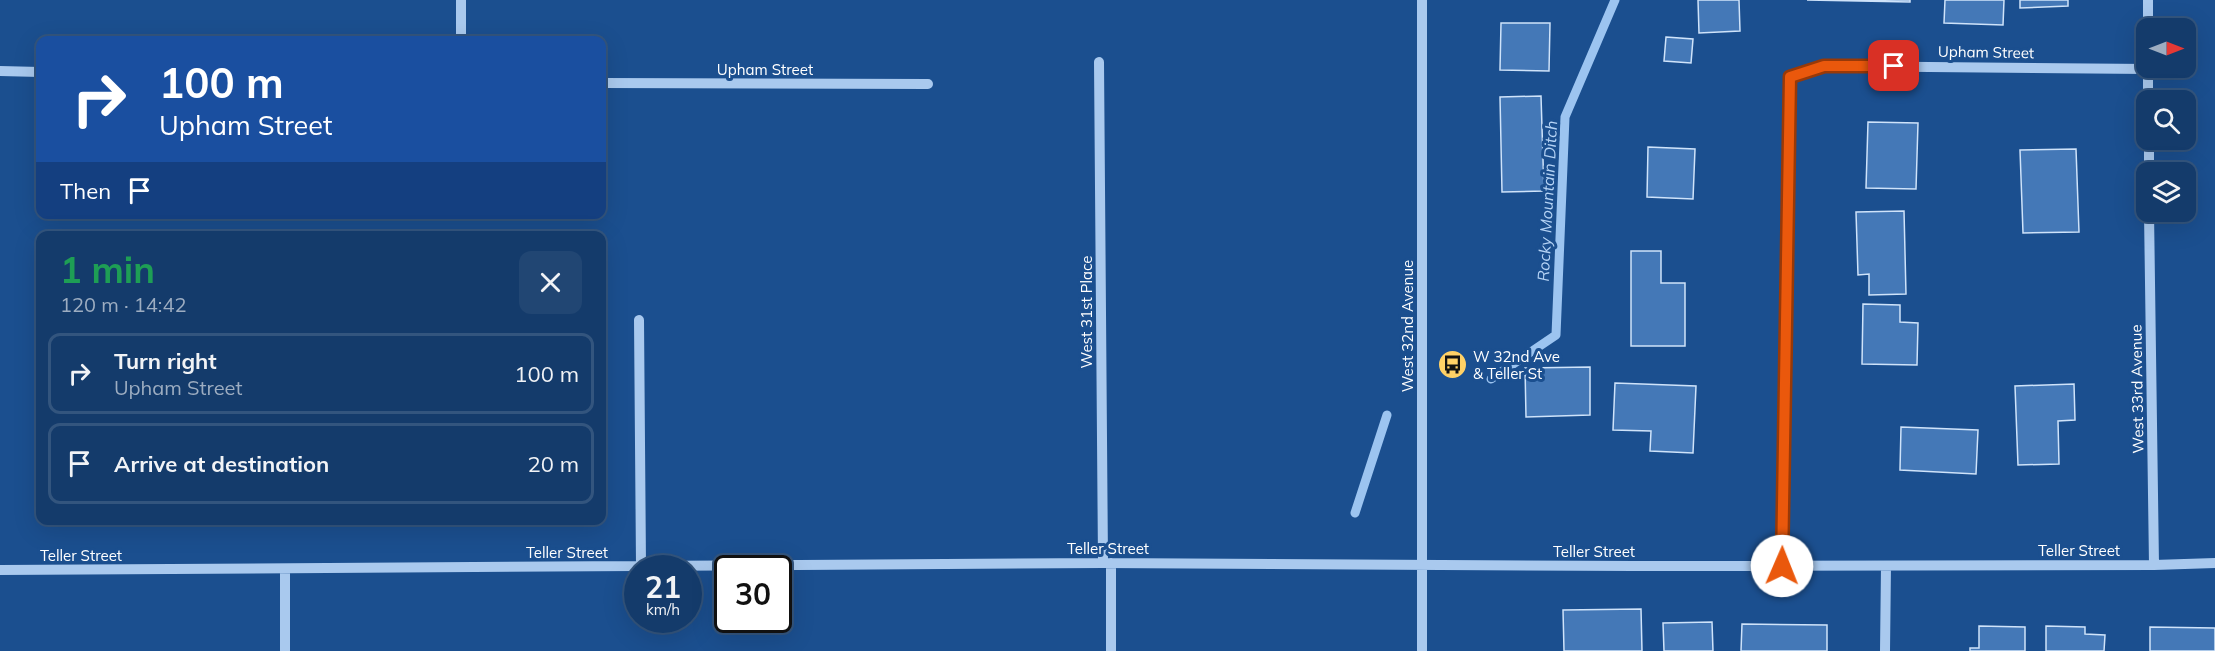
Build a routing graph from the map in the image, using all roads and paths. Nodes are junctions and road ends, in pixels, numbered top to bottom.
1 (461, 0) edge
2 (1422, 0) edge
3 (2148, 0) edge
4 (2148, 18) edge
5 (461, 36) edge
6 (1099, 62) dead end
7 (2136, 68) edge
8 (0, 71) edge
9 (36, 72) edge
10 (606, 83) edge
11 (928, 84) dead end
12 (2150, 222) edge
13 (639, 320) dead end
14 (641, 555) edge
15 (2215, 562) edge
16 (1107, 563) junction
17 (1422, 565) junction
18 (2154, 565) junction
19 (624, 566) edge
20 (702, 566) edge
21 (1782, 566) junction
22 (1886, 566) junction
23 (285, 569) junction
24 (0, 570) edge
25 (285, 651) edge
26 (1111, 651) edge
27 (1422, 651) edge
28 (1885, 651) edge

1 - 5 street
2 - 17 street, West 32nd Avenue
3 - 4 street
6 - 16 street, West 31st Place
7 - 21 street, Upham Street
8 - 9 street
10 - 11 street, Upham Street
12 - 18 street, West 33rd Avenue
13 - 14 street
15 - 18 street, Teller Street
16 - 17 street, Teller Street
16 - 20 street, Teller Street
16 - 26 street, West 31st Place
17 - 21 street, Teller Street
17 - 27 street, West 32nd Avenue
18 - 22 street, Teller Street
19 - 23 street, Teller Street
21 - 22 street, Teller Street
22 - 28 street
23 - 24 street, Teller Street
23 - 25 street

